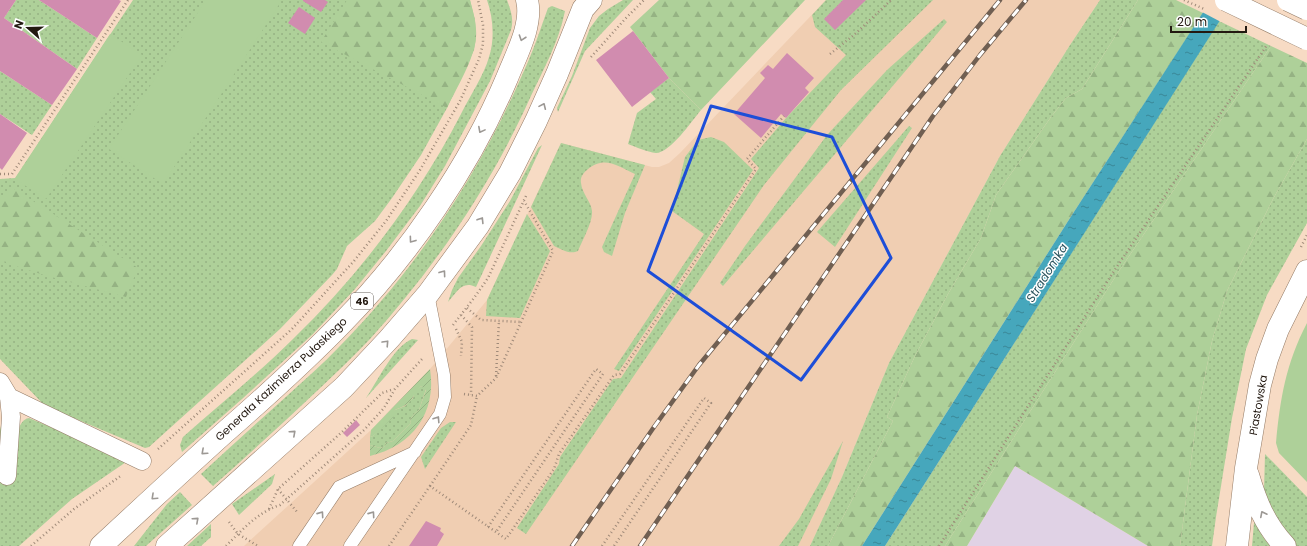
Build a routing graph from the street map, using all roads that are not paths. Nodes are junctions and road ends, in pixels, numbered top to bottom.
1 (527, 0) edge
2 (591, 0) edge
3 (1226, 0) edge
4 (1288, 0) edge
5 (1307, 9) edge
6 (1307, 39) edge
7 (1307, 271) edge
8 (428, 294) junction
9 (4, 389) edge
10 (415, 452) junction
11 (142, 461) road end
12 (1246, 468) junction
13 (7, 476) dead end
14 (101, 546) edge
15 (167, 546) edge
16 (299, 546) edge
17 (350, 546) edge
18 (1237, 546) edge
19 (1285, 546) edge

1 -> 14 main road, Generała Kazimierza Pułaskiego / 46
8 -> 2 main road
3 - 6 main road, bridge
4 - 5 main road, bridge
7 - 12 main road, Piastowska
10 -> 8 lane
15 -> 8 main road
9 - 11 street
9 - 13 street
16 -> 10 lane
17 -> 10 lane
12 - 18 main road, Piastowska
19 -> 12 main road

